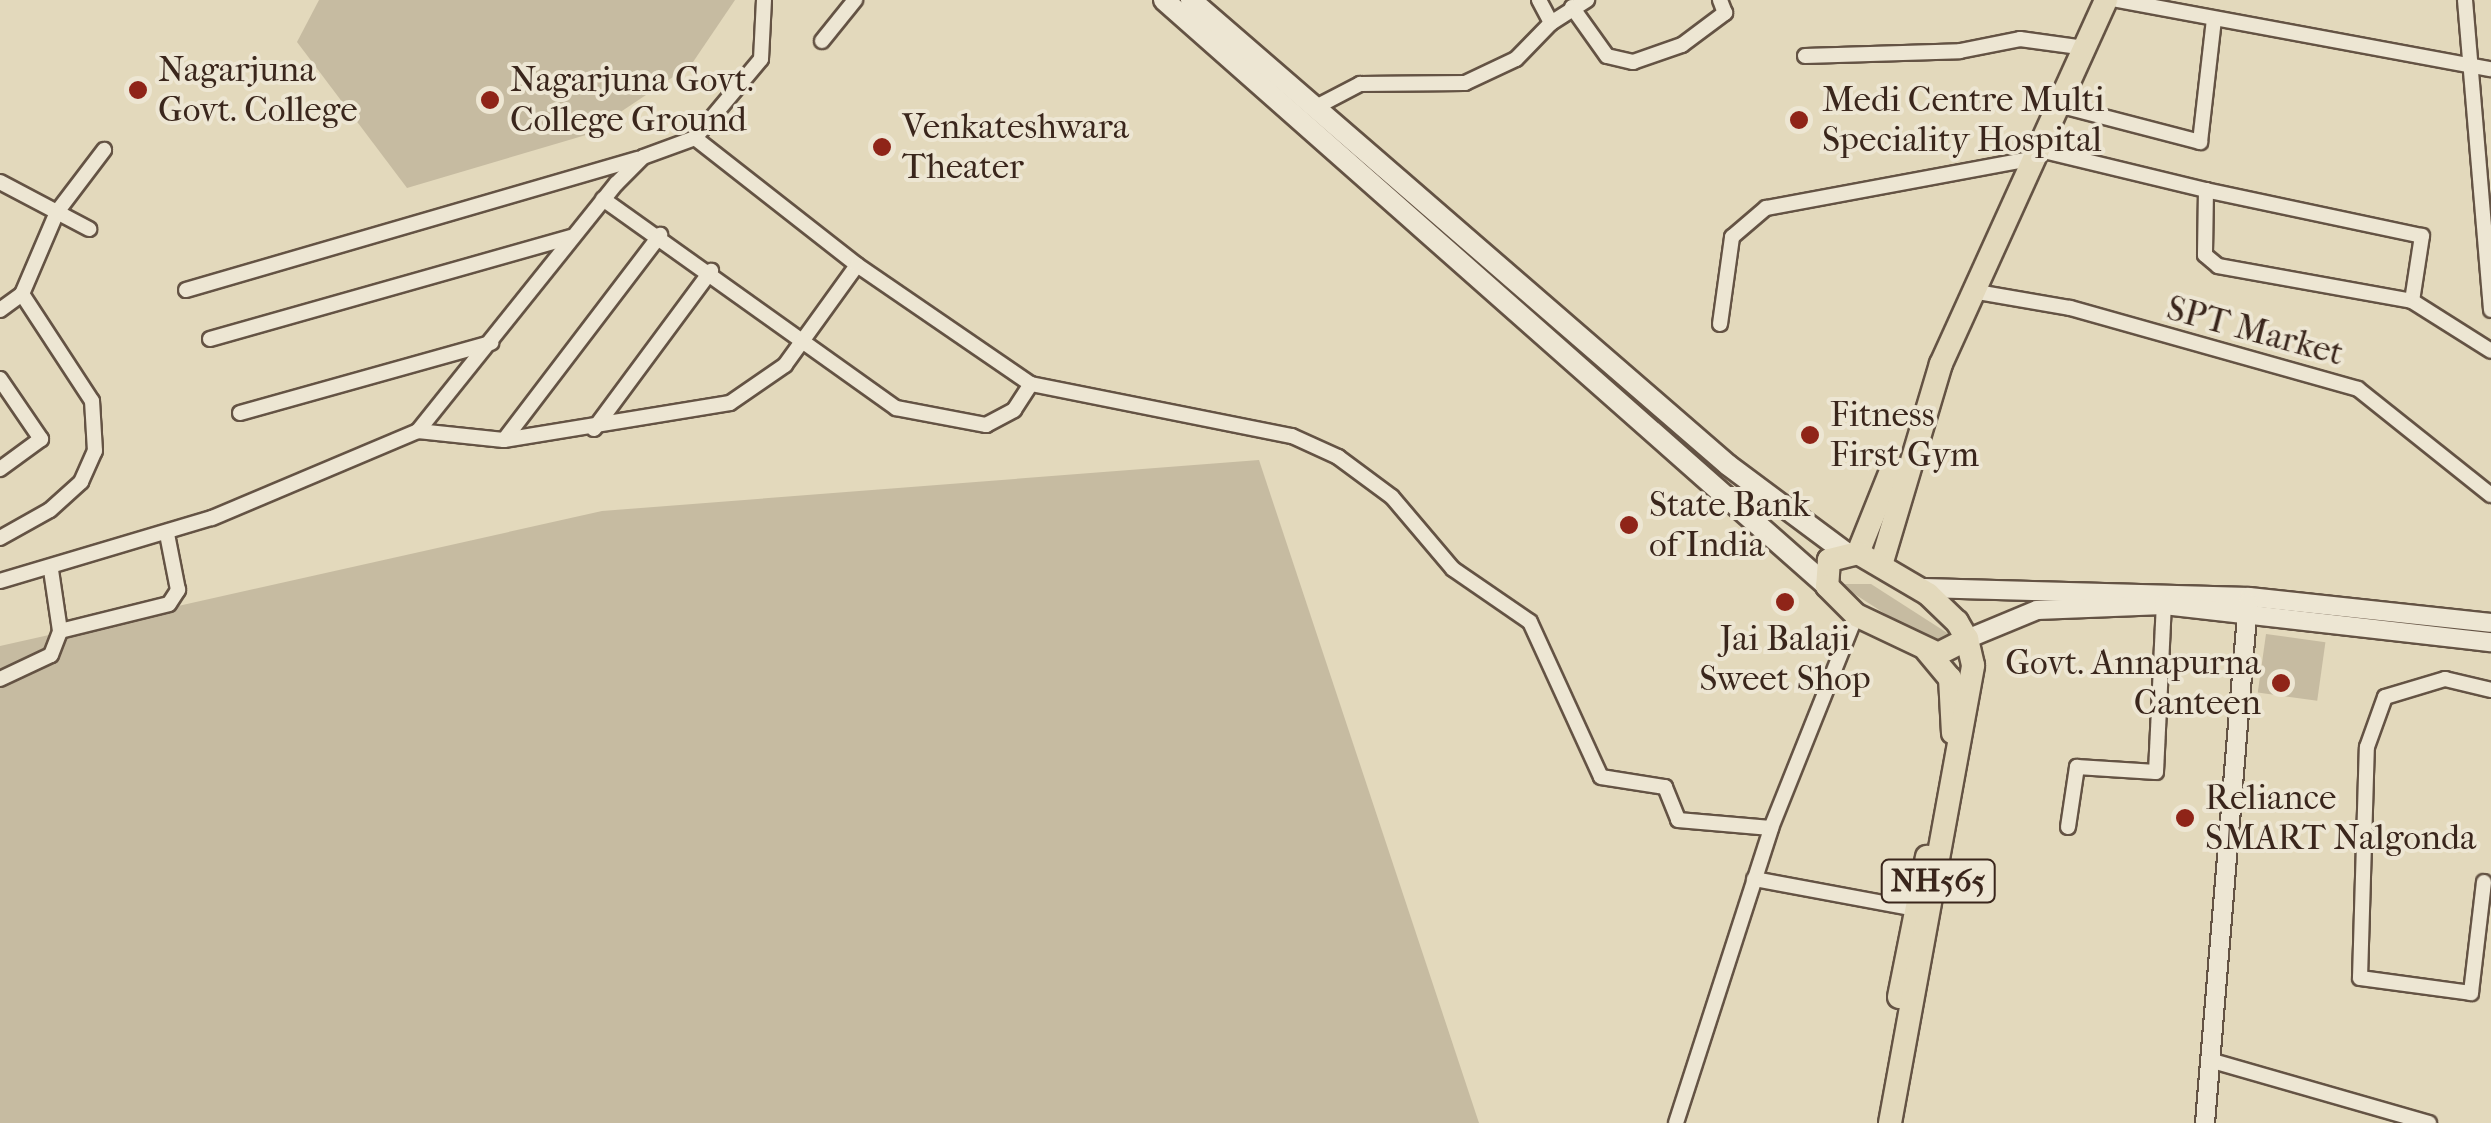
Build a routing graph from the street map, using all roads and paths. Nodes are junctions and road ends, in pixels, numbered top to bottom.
1 (764, 0) edge
2 (855, 0) edge
3 (1164, 0) edge
4 (1539, 0) edge
5 (1587, 0) edge
6 (1720, 0) edge
7 (2106, 0) edge
8 (2117, 0) edge
9 (2465, 0) edge
10 (1198, 2) edge
11 (1572, 8) junction
12 (2214, 20) junction
13 (1550, 23) junction
14 (822, 42) dead end
15 (2086, 48) junction
16 (1805, 56) dead end
17 (2471, 69) junction
18 (2491, 69) edge
19 (2058, 105) junction
20 (1316, 107) junction
21 (695, 138) junction
22 (104, 150) dead end
23 (2033, 154) junction
24 (642, 157) junction
25 (0, 182) edge
26 (2206, 190) junction
27 (603, 199) junction
28 (57, 212) junction
29 (88, 229) dead end
30 (660, 235) junction
31 (572, 237) junction
32 (858, 265) junction
33 (711, 271) junction
34 (186, 290) dead end
35 (1972, 291) junction
36 (22, 294) junction
37 (2412, 301) junction
38 (0, 310) edge
39 (2491, 310) edge
40 (1720, 324) dead end
41 (210, 339) dead end
42 (491, 342) junction
43 (804, 342) junction
44 (2491, 351) edge
45 (1941, 364) junction
46 (0, 378) edge
47 (1031, 384) junction
48 (240, 413) dead end
49 (594, 429) junction
50 (418, 432) junction
51 (504, 440) junction
52 (0, 470) edge
53 (2491, 495) edge
54 (166, 534) junction
55 (0, 538) edge
56 (1852, 553) junction
57 (1881, 565) junction
58 (52, 570) junction
59 (0, 580) edge
60 (1911, 584) junction
61 (1827, 586) junction
62 (2248, 605) junction
63 (2164, 606) junction
64 (1856, 615) junction
65 (2491, 623) edge
66 (60, 631) junction
67 (1968, 639) junction
68 (2491, 642) edge
69 (1927, 651) junction
70 (0, 679) edge
71 (2491, 690) edge
72 (1771, 828) junction
73 (2068, 828) dead end
74 (1754, 879) junction
75 (2484, 882) dead end
76 (1916, 909) junction
77 (2209, 1060) junction
78 (1676, 1123) edge
79 (1875, 1123) edge
80 (1890, 1123) edge
81 (2205, 1123) edge
82 (2430, 1123) edge

1 - 21 street
2 - 14 street
3 - 61 main road
4 - 13 street
5 - 11 street
6 - 11 street
7 - 15 highway
8 - 12 street
9 - 17 street
10 - 20 main road
11 - 13 street
12 - 17 street
12 - 19 street
13 - 20 street
15 - 16 street
15 - 19 highway
17 - 18 street
17 - 39 street
19 - 23 highway
20 - 56 main road
21 - 24 street
21 - 32 street
22 - 28 street
23 - 26 street
23 - 35 highway
23 - 40 street
24 - 27 street
24 - 34 street
25 - 28 street
26 - 37 street
26 - 37 street
27 - 30 street
27 - 31 street
28 - 29 street
28 - 36 street
30 - 33 street
30 - 51 street
31 - 41 street
31 - 42 street
32 - 43 street
32 - 47 street
33 - 43 street
33 - 49 street
35 - 45 highway
35 - 53 street, SPT Market
36 - 38 street
36 - 55 street
37 - 44 street
42 - 48 street
42 - 50 street
43 - 47 street
43 - 49 street
45 - 56 highway
45 - 57 highway
46 - 52 street
47 - 72 street
49 - 51 street
50 - 51 street
50 - 54 street
54 - 58 street
54 - 66 street
56 - 57 highway
56 - 61 highway
57 - 60 highway
58 - 59 street
58 - 66 street
60 - 62 street
60 - 67 highway
61 - 64 highway
62 - 63 street
62 - 65 street
62 - 68 street
62 - 77 street
63 - 67 street
63 - 73 street
64 - 69 highway
64 - 72 street
66 - 70 street
67 - 69 highway
67 - 80 highway, NH565
69 - 76 highway, NH565
71 - 75 street
72 - 74 street
74 - 76 street
74 - 78 street
76 - 79 highway, NH565
77 - 81 street
77 - 82 street

